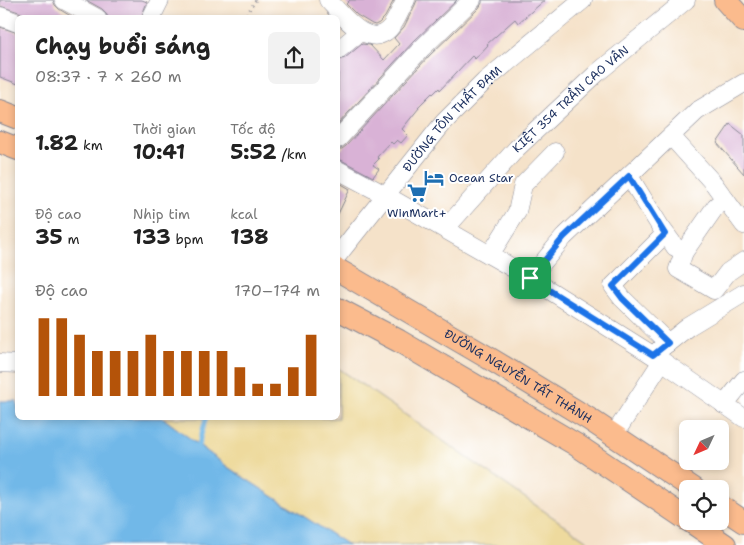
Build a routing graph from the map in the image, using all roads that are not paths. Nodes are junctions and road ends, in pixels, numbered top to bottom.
1 (64, 0) edge
2 (160, 0) edge
3 (406, 0) edge
4 (472, 0) edge
5 (582, 0) edge
6 (686, 0) edge
7 (725, 0) edge
8 (331, 1) edge
9 (92, 15) edge
10 (153, 15) edge
11 (0, 16) edge
12 (744, 20) edge
13 (15, 22) edge
14 (360, 32) junction
15 (340, 48) edge
16 (744, 83) edge
17 (0, 111) edge
18 (15, 117) edge
19 (671, 136) junction
20 (340, 137) edge
21 (0, 142) edge
22 (15, 148) edge
23 (555, 152) dead end
24 (340, 171) edge
25 (629, 176) junction
26 (386, 195) junction
27 (725, 199) junction
28 (744, 225) edge
29 (445, 229) junction
30 (665, 234) junction
31 (340, 252) edge
32 (684, 252) junction
33 (490, 255) junction
34 (744, 261) edge
35 (340, 271) edge
36 (530, 278) junction
37 (714, 290) junction
38 (739, 296) edge
39 (340, 310) edge
40 (668, 343) junction
41 (658, 358) junction
42 (0, 363) edge
43 (15, 364) edge
44 (744, 380) edge
45 (724, 405) junction
46 (744, 418) edge
47 (614, 435) junction
48 (681, 480) edge
49 (729, 512) edge
50 (679, 514) edge
51 (744, 522) edge
52 (702, 530) edge
53 (725, 545) edge

1 - 9 street
2 - 10 street
3 - 14 street
4 - 20 street
5 - 26 street, ĐƯỜNG TÔN THẤT ĐẠM
6 - 29 street, KIỆT 354 TRẦN CAO VÂN
7 - 12 main road
8 - 14 street
11 - 13 street
14 - 15 street
16 - 19 street
17 - 18 main road
19 - 25 street
19 - 27 street
21 - 22 main road
23 - 33 street
24 - 26 street
25 - 30 street
25 - 36 street
26 - 29 street
26 - 31 street, ĐƯỜNG TÔN THẤT ĐẠM
27 - 28 street
27 - 32 street
29 - 33 street
30 - 32 street
30 - 40 street
32 - 37 street
33 - 36 street
34 - 37 street
35 - 47 main road, ĐƯỜNG NGUYỄN TẤT THÀNH
36 - 41 street
37 - 38 street
38 - 40 street
39 - 50 main road
40 - 41 street
41 - 45 street
41 - 47 street
42 - 43 street
44 - 45 street
45 - 46 street
47 - 48 main road, ĐƯỜNG NGUYỄN TẤT THÀNH
49 - 51 main road
52 - 53 main road

